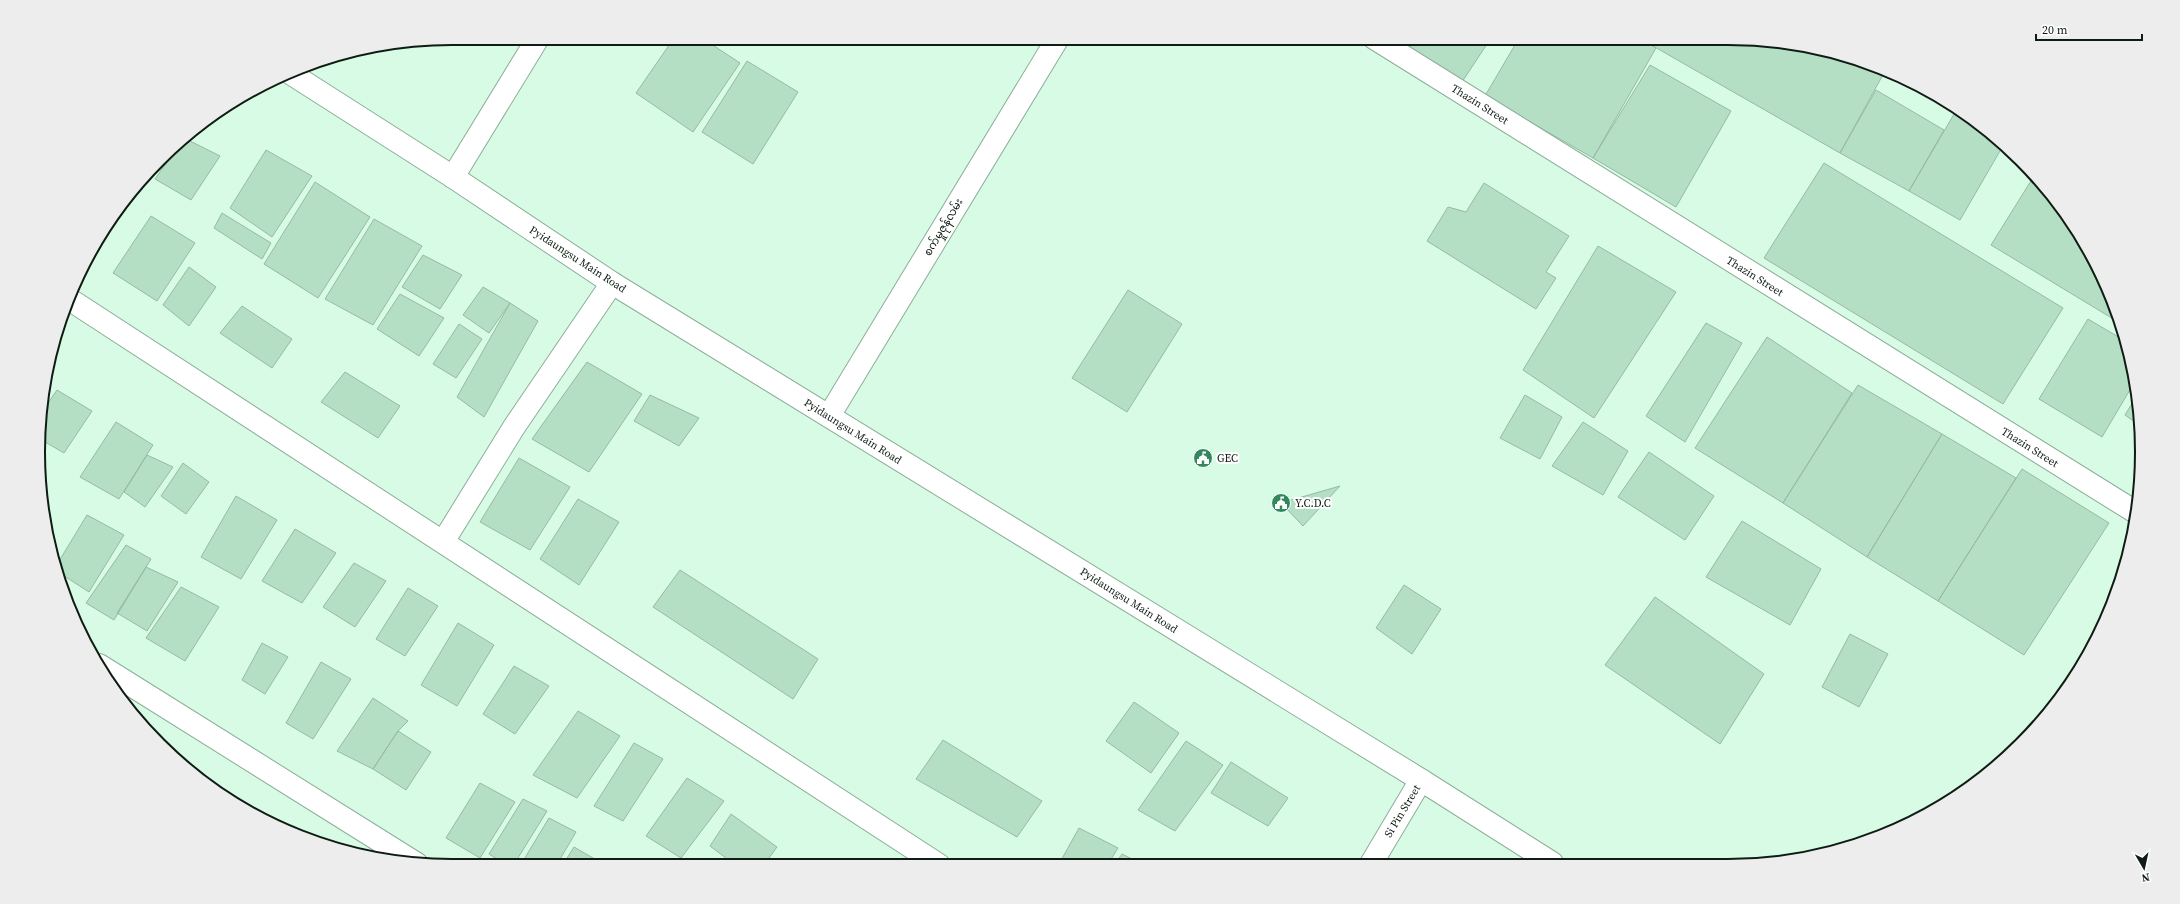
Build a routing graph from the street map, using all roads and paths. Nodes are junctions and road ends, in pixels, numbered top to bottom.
1 (534, 45) edge
2 (1054, 45) edge
3 (1385, 45) edge
4 (295, 76) edge
5 (453, 177) junction
6 (612, 283) junction
7 (74, 302) edge
8 (829, 416) junction
9 (2131, 510) edge
10 (443, 542) junction
11 (110, 672) edge
12 (1421, 780) junction
13 (405, 856) edge
14 (930, 859) edge
15 (1374, 859) edge
16 (1546, 859) edge

1 - 5 street
2 - 8 street, စက်မှုဇုန်လမ်း
3 - 9 street, Thazin Street
4 - 5 street, Pyidaungsu Main Road
5 - 6 street, Pyidaungsu Main Road
6 - 8 street, Pyidaungsu Main Road
6 - 10 street
7 - 10 street
8 - 12 street, Pyidaungsu Main Road
10 - 14 street
11 - 13 street
12 - 15 street, Si Pin Street
12 - 16 street, Pyidaungsu Main Road

